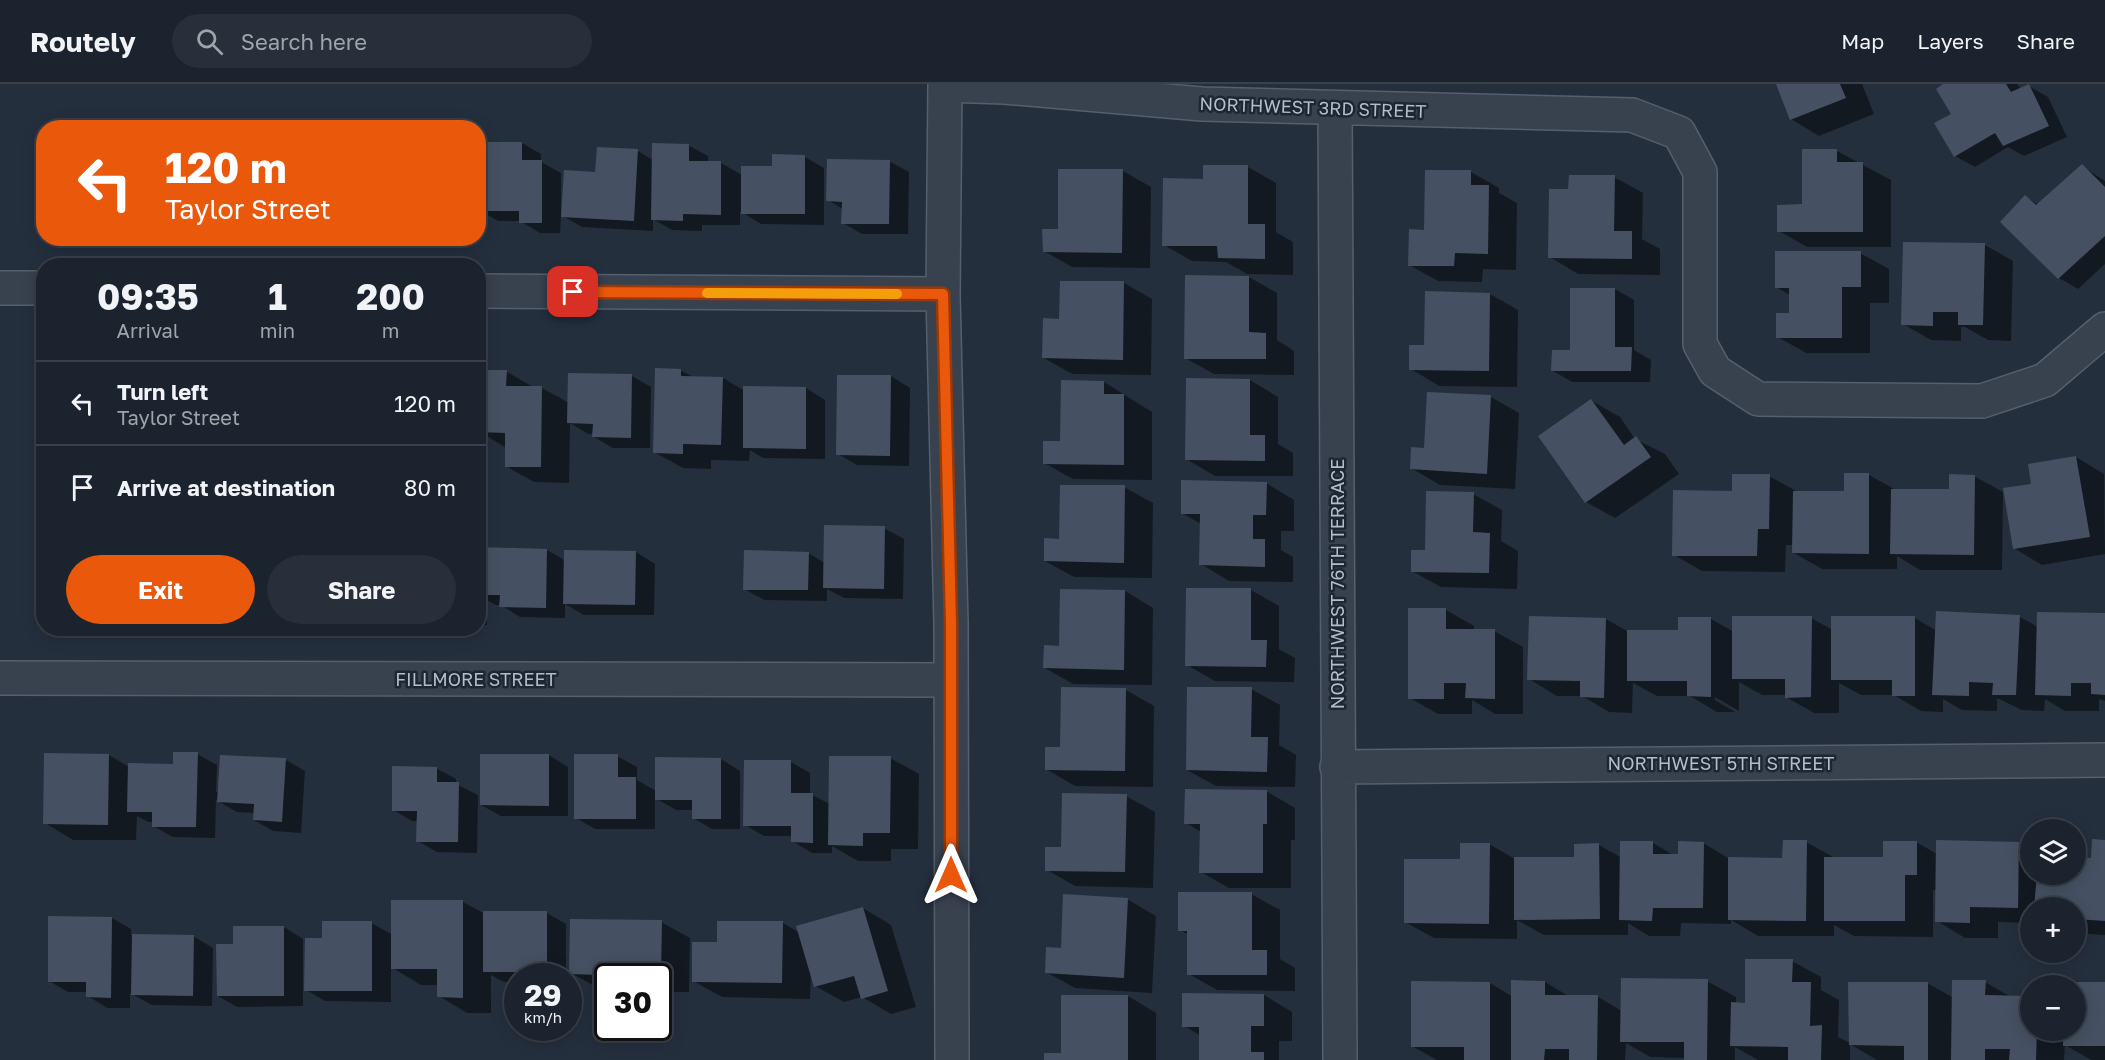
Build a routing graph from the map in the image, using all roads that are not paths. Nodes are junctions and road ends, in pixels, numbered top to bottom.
1 (945, 85) edge
2 (1335, 108) junction
3 (0, 288) edge
4 (36, 288) edge
5 (486, 291) edge
6 (943, 294) junction
7 (2105, 329) edge
8 (0, 678) edge
9 (951, 680) junction
10 (2105, 760) edge
11 (1337, 767) junction
12 (952, 1060) edge
13 (1340, 1060) edge

1 - 2 street, NORTHWEST 3RD STREET
1 - 6 street
2 - 7 street, NORTHWEST 3RD STREET
2 - 11 street, NORTHWEST 76TH TERRACE
3 - 4 street
5 - 6 street
6 - 9 street
8 - 9 street, FILLMORE STREET
9 - 12 street
10 - 11 street, NORTHWEST 5TH STREET
11 - 13 street, NORTHWEST 76TH TERRACE

